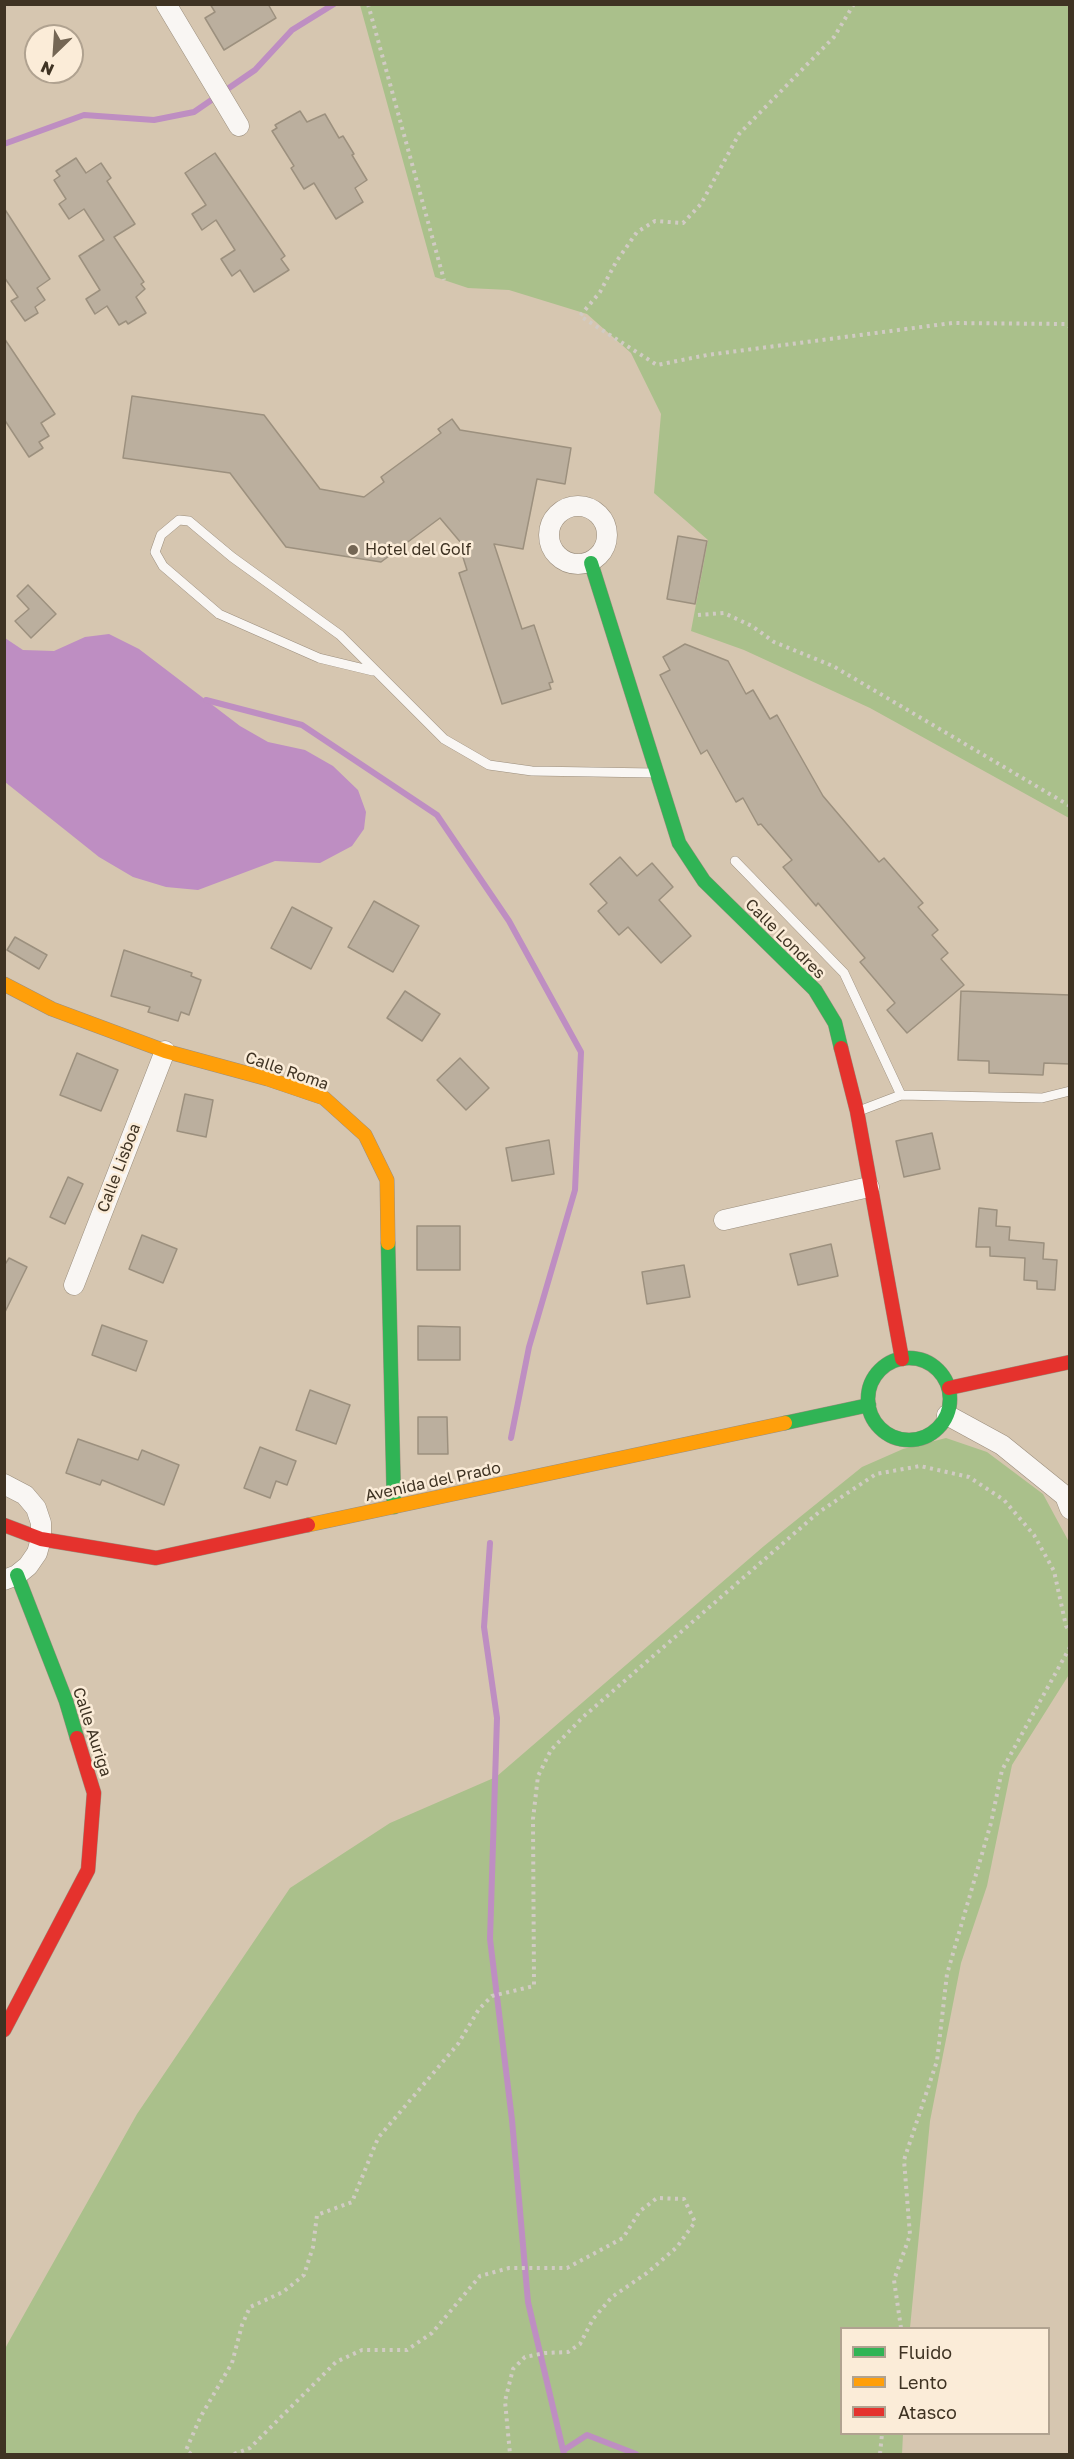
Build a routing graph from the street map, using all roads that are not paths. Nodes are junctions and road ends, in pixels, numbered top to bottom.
1 (166, 4) edge
2 (240, 126) dead end
3 (591, 563) dead end
4 (373, 671) junction
5 (656, 774) junction
6 (735, 861) dead end
7 (4, 984) edge
8 (165, 1051) junction
9 (1070, 1091) edge
10 (901, 1095) junction
11 (857, 1112) junction
12 (869, 1187) junction
13 (724, 1220) dead end
14 (74, 1285) dead end
15 (902, 1359) junction
16 (1070, 1362) edge
17 (949, 1388) junction
18 (868, 1405) junction
19 (948, 1415) junction
20 (4, 1484) edge
21 (394, 1507) junction
22 (1070, 1509) edge
23 (4, 1526) edge
24 (41, 1539) junction
25 (11, 1577) edge
26 (4, 2030) edge

1 - 2 street
3 - 5 street, Calle Londres
4 - 4 lane
4 - 5 lane
5 - 11 street, Calle Londres
6 - 10 lane
7 - 8 street, Calle Roma
8 - 14 street, Calle Lisboa
8 - 21 street, Calle Roma
9 - 10 lane
10 - 11 lane
11 - 12 street, Calle Londres
12 - 13 street
12 - 15 street, Calle Londres
15 - 17 street
15 - 18 street
16 - 17 street
17 - 19 street
18 - 19 street
18 - 21 street, Avenida del Prado
19 - 22 street
20 - 24 street
21 - 24 street, Avenida del Prado
23 - 24 street, Avenida del Prado
24 - 25 street
25 - 26 street, Calle Auriga

